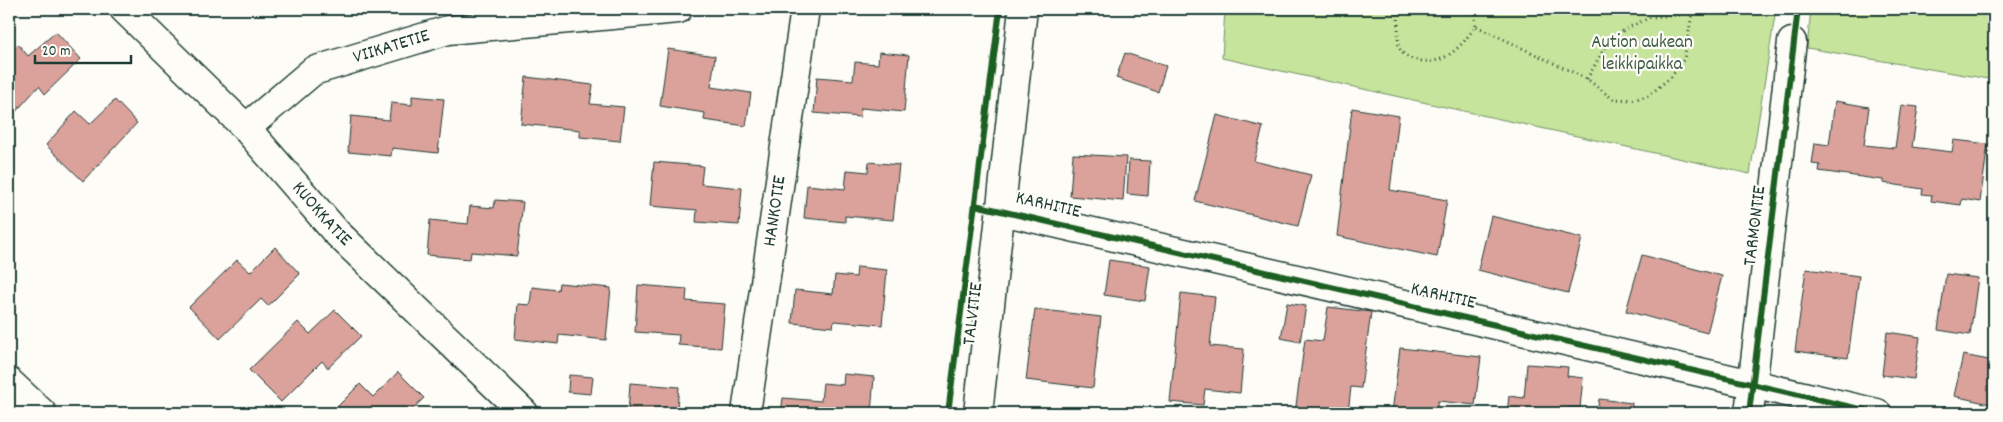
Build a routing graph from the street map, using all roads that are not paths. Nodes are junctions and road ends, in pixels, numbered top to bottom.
1 (124, 9) edge
2 (678, 9) edge
3 (805, 9) edge
4 (1023, 9) edge
5 (1792, 42) dead end
6 (246, 128) junction
7 (1002, 211) junction
8 (9, 382) edge
9 (1752, 383) junction
10 (42, 413) edge
11 (524, 413) edge
12 (746, 413) edge
13 (978, 413) edge
14 (1749, 413) edge
15 (1877, 413) edge

1 - 6 main road, KUOKKATIE
2 - 6 main road, VIIKATETIE
3 - 12 main road, HANKOTIE
4 - 7 main road, TALVITIE
5 - 9 main road, TARMONTIE
6 - 11 main road, KUOKKATIE
7 - 9 main road, KARHITIE
7 - 13 main road, TALVITIE
8 - 10 main road
9 - 14 main road, TARMONTIE
9 - 15 main road, KARHITIE

